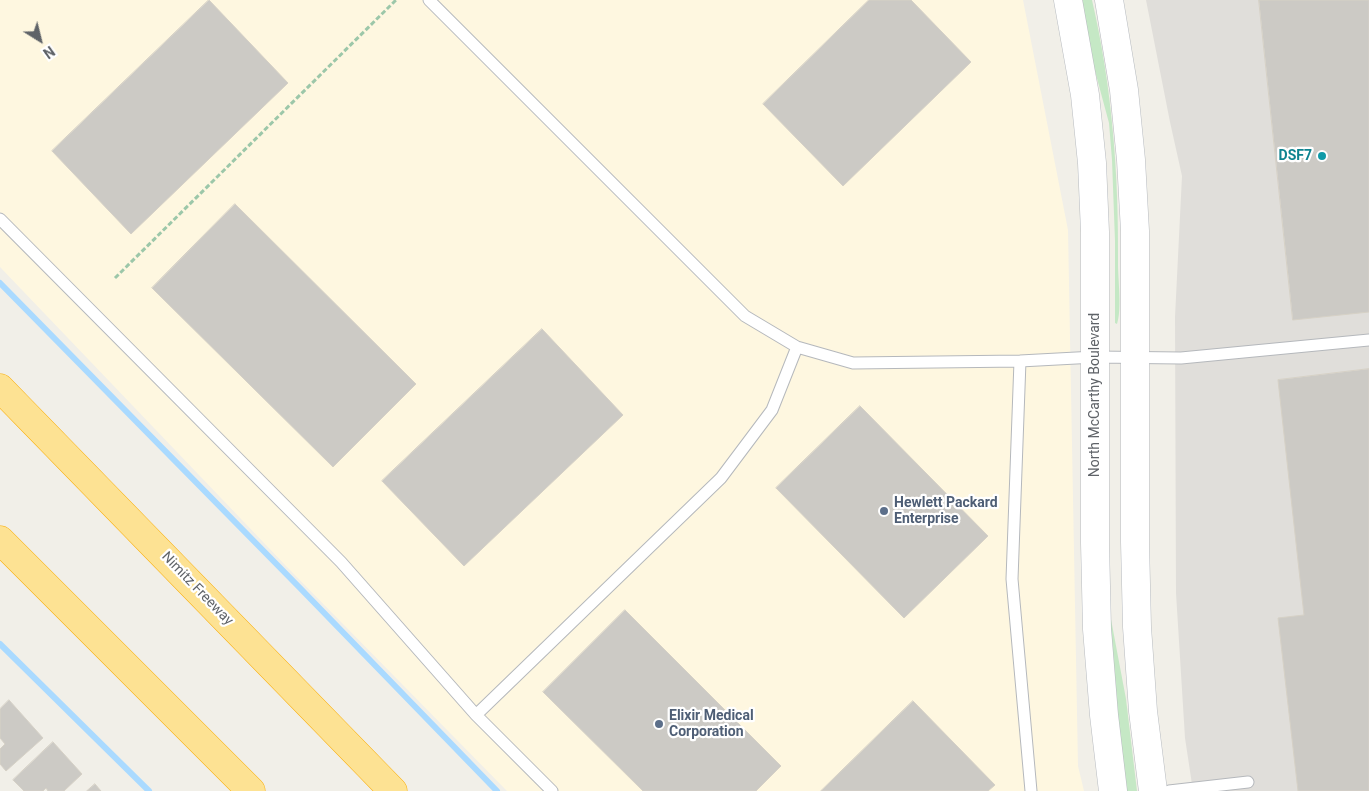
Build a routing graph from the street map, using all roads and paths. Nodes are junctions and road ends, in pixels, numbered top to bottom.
1 (396, 0) edge
2 (429, 0) edge
3 (1068, 0) edge
4 (1109, 0) edge
5 (0, 219) edge
6 (115, 278) dead end
7 (1369, 340) edge
8 (797, 347) junction
9 (1095, 357) junction
10 (1135, 357) junction
11 (1020, 360) junction
12 (0, 388) edge
13 (0, 540) edge
14 (476, 715) junction
15 (1248, 782) dead end
16 (250, 791) edge
17 (393, 791) edge
18 (552, 791) edge
19 (1032, 791) edge
20 (1113, 791) edge
21 (1153, 791) edge
22 (1169, 791) edge

1 - 6 path
2 - 8 lane
3 - 9 main road, North McCarthy Boulevard
4 - 10 main road
5 - 14 lane
7 - 10 lane
8 - 11 lane
8 - 14 lane
9 - 10 lane
9 - 11 lane
9 - 20 main road, North McCarthy Boulevard
10 - 21 main road
11 - 19 lane
12 - 17 highway, Nimitz Freeway
13 - 16 highway
14 - 18 lane
15 - 22 lane

